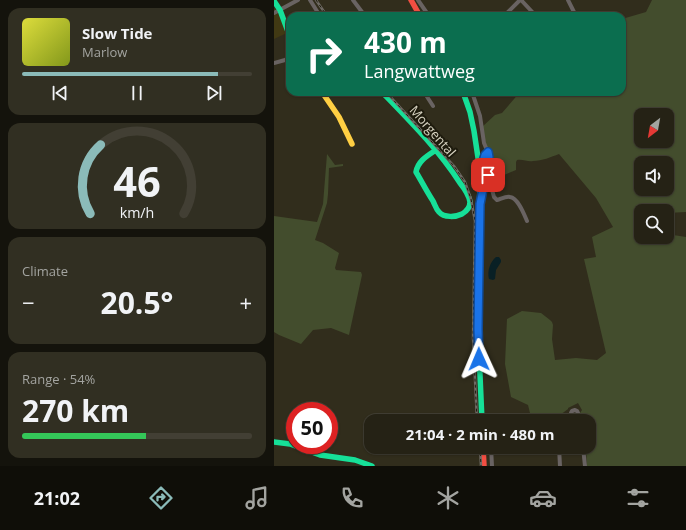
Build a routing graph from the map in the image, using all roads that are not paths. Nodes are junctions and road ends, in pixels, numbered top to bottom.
1 (298, 0) edge
2 (310, 0) edge
3 (353, 0) edge
4 (411, 0) edge
5 (418, 0) edge
6 (520, 0) edge
7 (568, 0) edge
8 (274, 1) edge
9 (277, 12) edge
10 (318, 12) edge
11 (362, 12) edge
12 (418, 12) edge
13 (426, 12) edge
14 (508, 12) edge
15 (532, 12) edge
16 (574, 12) edge
17 (286, 29) edge
18 (286, 59) edge
19 (274, 63) edge
20 (325, 96) edge
21 (386, 96) edge
22 (427, 96) edge
23 (464, 96) edge
24 (473, 96) edge
25 (433, 106) dead end
26 (352, 144) dead end
27 (436, 150) junction
28 (488, 152) junction
29 (480, 204) junction
30 (527, 221) dead end
31 (482, 414) edge
32 (274, 442) edge
33 (483, 454) edge
34 (491, 454) edge
35 (559, 454) edge
36 (584, 454) edge
37 (372, 466) edge
38 (484, 466) edge
39 (492, 466) edge
40 (560, 466) edge
41 (585, 466) edge

1 - 9 street
2 - 10 street
3 - 11 street
4 - 12 street
5 - 13 street
6 - 14 street
6 - 15 street
7 - 16 street
8 - 9 street
9 - 17 street
18 - 19 street
20 - 26 street
21 - 27 street, Morgental
22 - 25 street
23 - 29 street
24 - 28 street
27 - 27 street, Morgental
28 - 29 street
28 - 30 street
29 - 31 street
32 - 37 street
33 - 38 street
34 - 39 street
35 - 40 street
36 - 41 street

